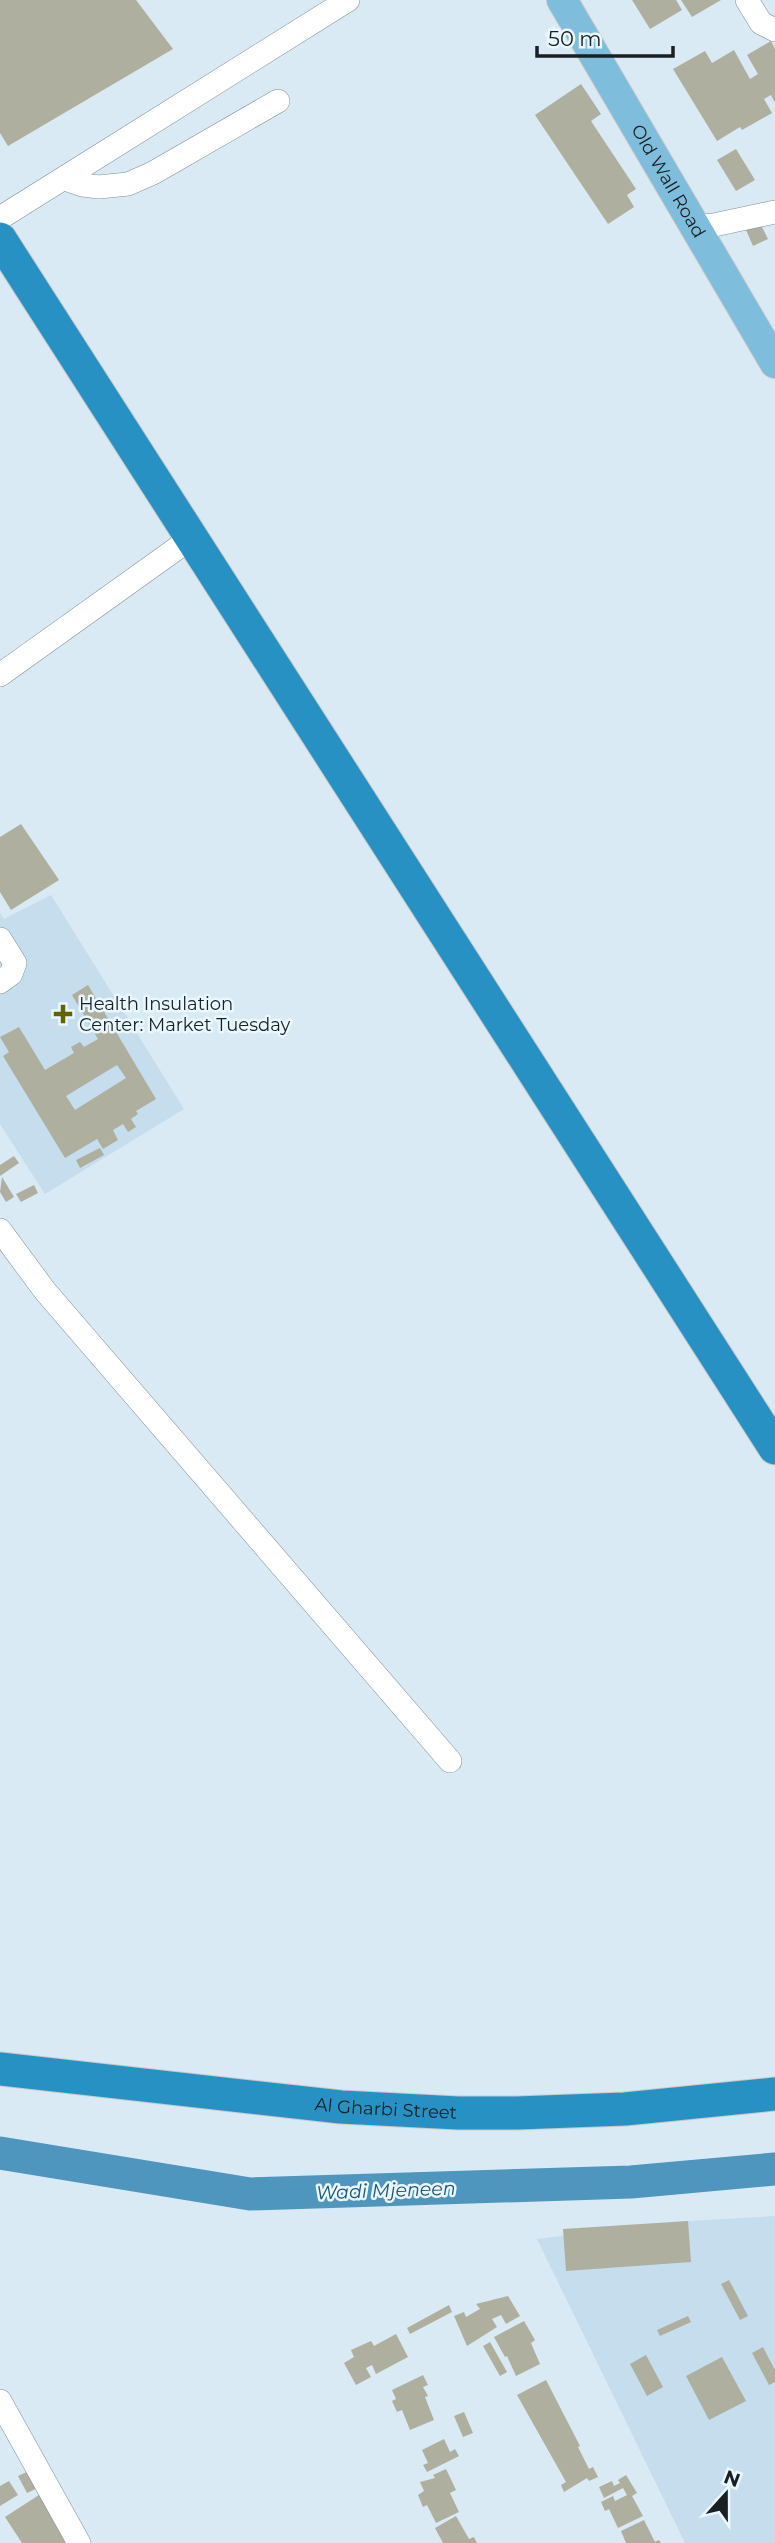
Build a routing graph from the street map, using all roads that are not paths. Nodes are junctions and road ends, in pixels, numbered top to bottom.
1 (348, 0) edge
2 (562, 0) edge
3 (583, 0) edge
4 (747, 0) edge
5 (775, 30) edge
6 (278, 101) dead end
7 (65, 179) junction
8 (775, 212) edge
9 (0, 218) edge
10 (704, 226) junction
11 (0, 239) edge
12 (775, 328) edge
13 (775, 363) edge
14 (190, 539) junction
15 (0, 676) edge
16 (0, 939) edge
17 (0, 982) edge
18 (0, 1230) edge
19 (775, 1448) edge
20 (450, 1761) dead end
21 (0, 2069) edge
22 (775, 2094) edge
23 (0, 2401) edge
24 (79, 2543) edge

1 - 7 street
2 - 10 main road, Old Wall Road
3 - 10 main road, Old Wall Road
4 - 5 street
6 - 7 street
7 - 9 street
8 - 10 street
10 - 12 main road, Old Wall Road
10 - 13 main road, Old Wall Road
11 - 14 highway
14 - 15 street
14 - 19 highway
16 - 17 street
18 - 20 street
21 - 22 highway, Al Gharbi Street
23 - 24 street

